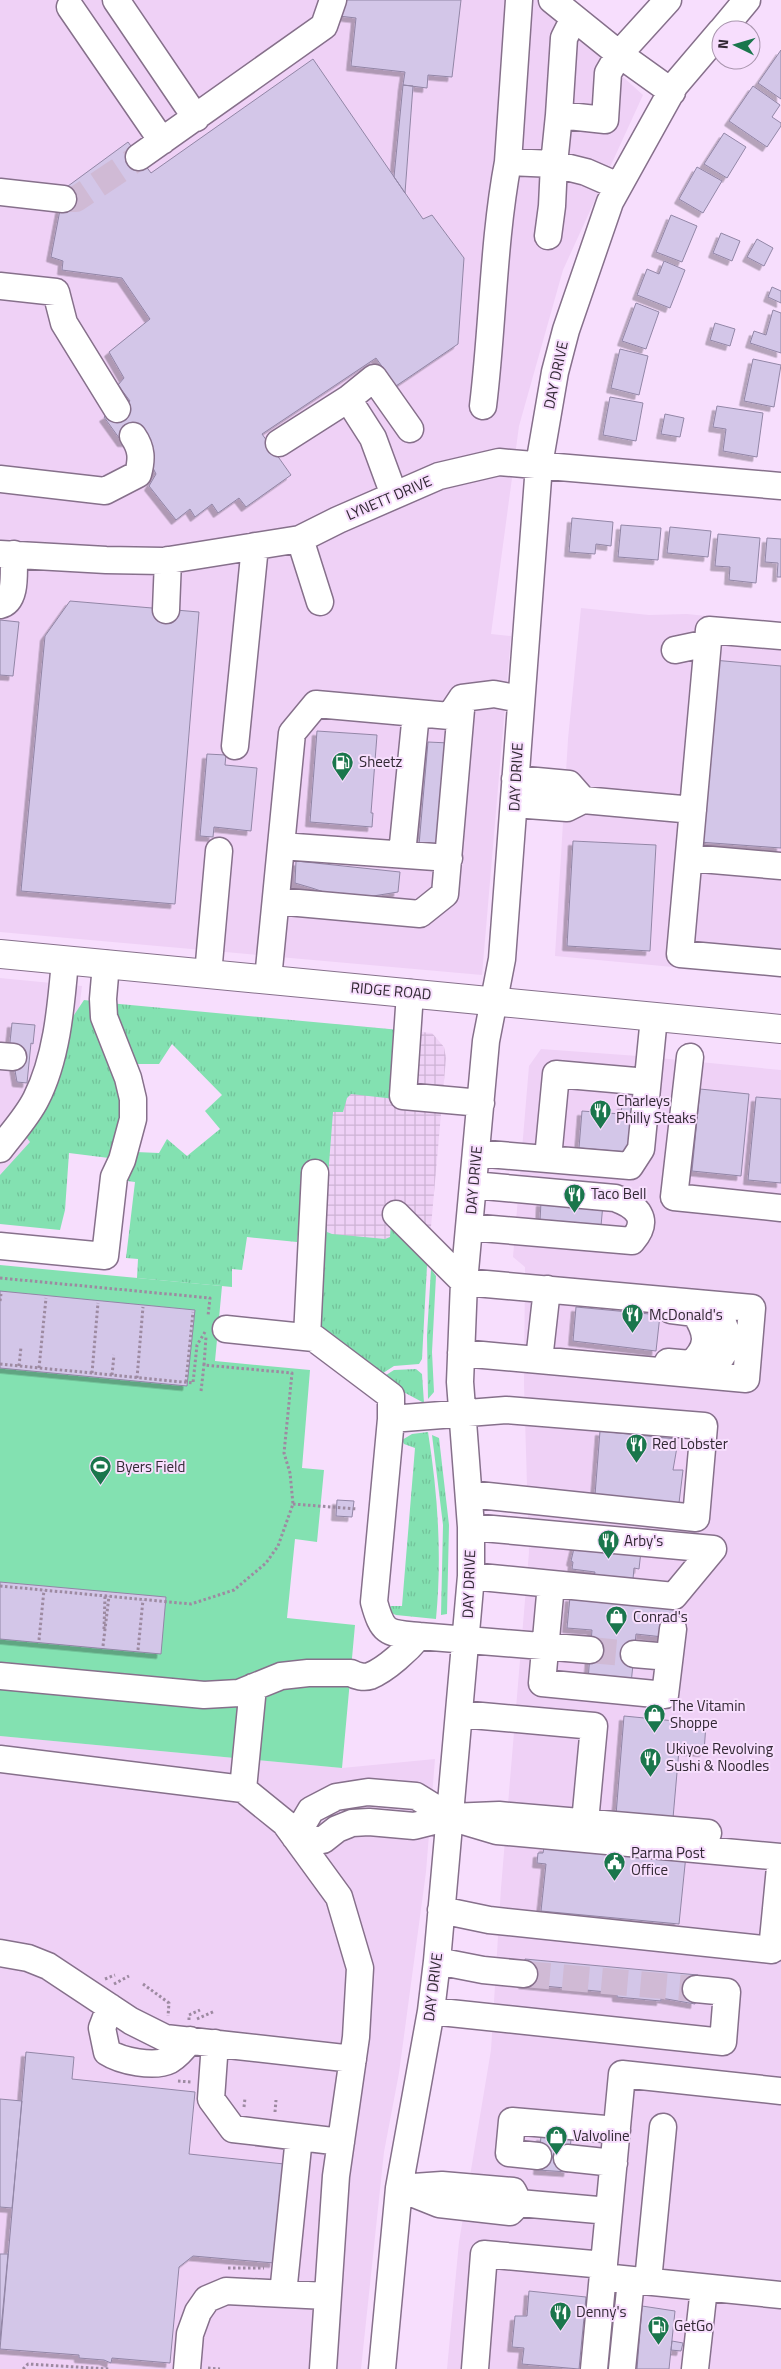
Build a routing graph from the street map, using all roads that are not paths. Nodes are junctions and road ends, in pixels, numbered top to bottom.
1 (116, 0) edge
2 (333, 0) edge
3 (519, 0) edge
4 (552, 0) edge
5 (668, 0) edge
6 (747, 0) edge
7 (70, 7) dead end
8 (574, 18) junction
9 (730, 20) edge
10 (711, 43) edge
11 (619, 54) junction
12 (672, 92) junction
13 (558, 115) junction
14 (196, 118) junction
15 (162, 141) junction
16 (139, 157) tunnel mouth
17 (508, 162) junction
18 (554, 164) junction
19 (618, 186) junction
20 (0, 192) edge
21 (63, 199) tunnel mouth
22 (548, 236) dead end
23 (0, 286) edge
24 (348, 399) junction
25 (483, 406) dead end
26 (117, 409) dead end
27 (410, 429) dead end
28 (133, 436) dead end
29 (279, 443) dead end
30 (538, 465) junction
31 (0, 479) edge
32 (781, 486) edge
33 (394, 495) junction
34 (300, 539) junction
35 (255, 546) junction
36 (7, 554) edge
37 (168, 560) junction
38 (320, 602) dead end
39 (0, 605) edge
40 (166, 610) dead end
41 (781, 636) edge
42 (708, 643) junction
43 (675, 650) dead end
44 (462, 698) junction
45 (520, 699) junction
46 (416, 713) junction
47 (235, 746) dead end
48 (515, 792) junction
49 (692, 810) junction
50 (281, 846) junction
51 (218, 850) dead end
52 (402, 854) junction
53 (449, 858) junction
54 (689, 858) junction
55 (781, 866) edge
56 (276, 901) junction
57 (0, 954) edge
58 (65, 960) junction
59 (781, 963) edge
60 (106, 964) junction
61 (208, 974) junction
62 (268, 979) junction
63 (410, 992) junction
64 (494, 1000) junction
65 (654, 1017) junction
66 (781, 1029) edge
67 (690, 1057) dead end
68 (23, 1058) edge
69 (647, 1082) junction
70 (481, 1103) junction
71 (0, 1149) edge
72 (476, 1153) junction
73 (548, 1158) junction
74 (315, 1173) dead end
75 (473, 1185) junction
76 (781, 1208) edge
77 (396, 1214) dead end
78 (470, 1227) junction
79 (0, 1246) edge
80 (464, 1282) junction
81 (547, 1289) junction
82 (574, 1292) junction
83 (217, 1324) road end
84 (307, 1337) junction
85 (461, 1353) junction
86 (539, 1360) junction
87 (576, 1363) junction
88 (462, 1412) junction
89 (391, 1419) junction
90 (469, 1494) junction
91 (471, 1527) junction
92 (471, 1576) junction
93 (550, 1595) dead end
94 (673, 1629) dead end
95 (419, 1636) junction
96 (467, 1640) junction
97 (546, 1647) junction
98 (590, 1650) tunnel mouth
99 (634, 1654) tunnel mouth
100 (670, 1657) junction
101 (0, 1676) edge
102 (252, 1687) junction
103 (460, 1714) junction
104 (0, 1759) edge
105 (243, 1789) junction
106 (450, 1817) junction
107 (585, 1822) junction
108 (708, 1833) dead end
109 (295, 1837) junction
110 (441, 1910) junction
111 (0, 1953) edge
112 (437, 1961) junction
113 (524, 1974) tunnel mouth
114 (696, 1989) tunnel mouth
115 (106, 1995) junction
116 (431, 2011) junction
117 (196, 2033) junction
118 (353, 2059) junction
119 (781, 2091) edge
120 (663, 2127) dead end
121 (617, 2130) junction
122 (299, 2137) junction
123 (341, 2142) junction
124 (538, 2156) dead end
125 (566, 2158) dead end
126 (614, 2163) junction
127 (399, 2188) junction
128 (609, 2211) junction
129 (603, 2271) junction
130 (640, 2280) junction
131 (704, 2288) junction
132 (283, 2294) junction
133 (781, 2295) edge
134 (327, 2296) junction
135 (195, 2368) edge
136 (322, 2369) edge
137 (382, 2369) edge
138 (476, 2369) edge
139 (594, 2369) edge
140 (622, 2369) edge
141 (696, 2369) edge

1 - 14 street
2 - 14 street
3 - 17 street
4 - 8 street
5 - 11 street
6 - 9 street, DAY DRIVE
7 - 15 street
8 - 11 street
8 - 13 street
10 - 12 street, DAY DRIVE
11 - 12 street
11 - 13 street
12 - 19 street, DAY DRIVE
13 - 18 street
14 - 15 street
15 - 16 street
17 - 18 street
17 - 25 street
18 - 19 street
18 - 22 street
19 - 30 street, DAY DRIVE
20 - 21 street
23 - 26 street
24 - 27 street
24 - 29 street
24 - 33 street
28 - 31 street
30 - 32 street, LYNETT DRIVE
30 - 33 street, LYNETT DRIVE
30 - 45 street, DAY DRIVE
33 - 34 street, LYNETT DRIVE
34 - 35 street, LYNETT DRIVE
34 - 38 street
35 - 37 street, LYNETT DRIVE
35 - 47 street
36 - 37 street, LYNETT DRIVE
36 - 39 street
37 - 40 street
41 - 42 street
42 - 43 street
42 - 49 street
44 - 45 street
44 - 46 street
44 - 53 street
45 - 48 street, DAY DRIVE
46 - 50 street
46 - 52 street
48 - 49 street
48 - 64 street, DAY DRIVE
49 - 54 street
50 - 52 street
50 - 56 street
51 - 61 street
52 - 53 street
53 - 56 street
54 - 55 street
54 - 59 street
56 - 62 street
57 - 58 main road, RIDGE ROAD
58 - 60 main road, RIDGE ROAD
58 - 68 street
60 - 61 main road, RIDGE ROAD
60 - 79 street
61 - 62 main road, RIDGE ROAD
62 - 63 main road, RIDGE ROAD
63 - 64 main road, RIDGE ROAD
63 - 70 street
64 - 65 main road, RIDGE ROAD
64 - 70 street, DAY DRIVE
65 - 66 main road, RIDGE ROAD
65 - 69 street
67 - 76 street
68 - 71 street
69 - 73 street
69 - 73 street
70 - 72 street, DAY DRIVE
72 - 73 street
72 - 75 street, DAY DRIVE
74 - 84 street
75 - 78 street, DAY DRIVE
75 - 78 street
77 - 80 street
78 - 80 street, DAY DRIVE
80 - 81 street
80 - 85 street, DAY DRIVE
81 - 82 street
81 - 86 street
82 - 87 street
82 - 87 street
83 - 84 street
84 - 89 street
85 - 86 street
85 - 88 street, DAY DRIVE
86 - 87 street
88 - 89 street
88 - 90 street, DAY DRIVE
88 - 90 street
89 - 95 street
90 - 91 street, DAY DRIVE
91 - 92 street, DAY DRIVE
91 - 92 street
92 - 96 street, DAY DRIVE
93 - 97 street
94 - 100 street
95 - 96 street
95 - 102 street
96 - 97 street
96 - 103 street, DAY DRIVE
97 - 98 street
97 - 100 street
99 - 100 street
101 - 102 street
102 - 105 street
103 - 106 street, DAY DRIVE
103 - 107 street
104 - 105 street
105 - 109 street
106 - 107 street
106 - 109 street
106 - 110 street, DAY DRIVE
106 - 110 street
107 - 108 street
109 - 118 street
110 - 112 street, DAY DRIVE
111 - 115 street
112 - 113 street
112 - 116 street, DAY DRIVE
114 - 116 street
115 - 117 street
115 - 117 street
116 - 127 street, DAY DRIVE
117 - 118 street
117 - 122 street
118 - 123 street
119 - 121 street
120 - 130 street
121 - 124 street
121 - 126 street
122 - 123 street
122 - 132 street
123 - 134 street
125 - 126 street
126 - 128 street
127 - 128 street
127 - 137 street, DAY DRIVE
128 - 129 street
129 - 130 street
129 - 138 street
129 - 139 street
130 - 131 street
130 - 140 street
131 - 133 street
131 - 141 street
132 - 134 street
132 - 135 street
134 - 136 street

